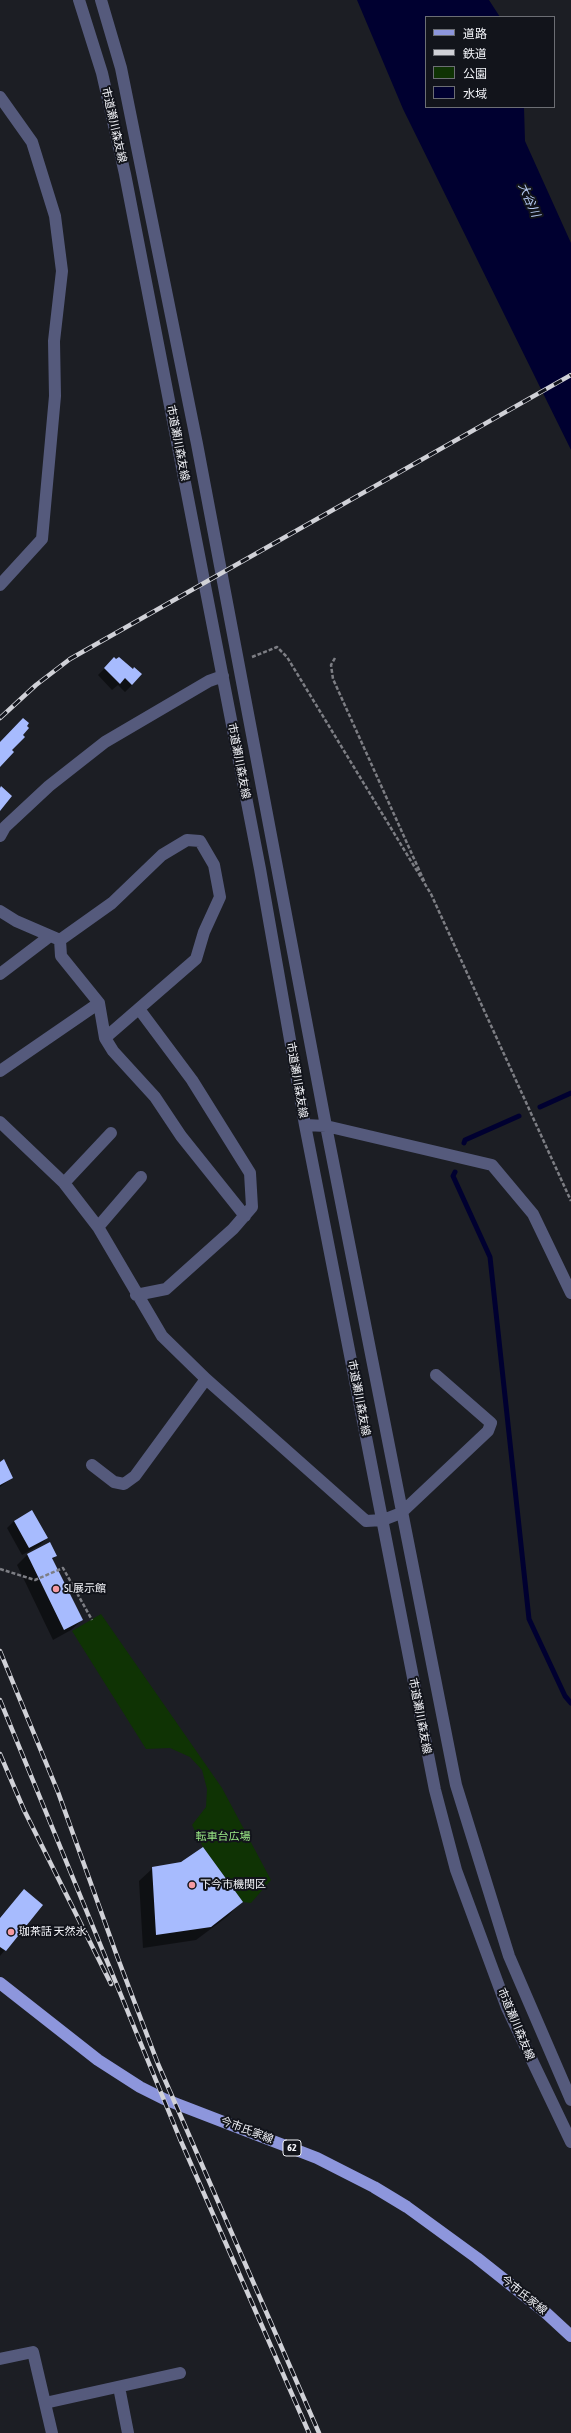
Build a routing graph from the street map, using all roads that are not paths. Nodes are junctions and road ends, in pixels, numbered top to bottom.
1 (79, 0) edge
2 (101, 0) edge
3 (0, 97) edge
4 (0, 585) edge
5 (223, 676) junction
6 (0, 836) edge
7 (0, 911) edge
8 (55, 938) junction
9 (0, 974) edge
10 (99, 1003) junction
11 (139, 1009) junction
12 (105, 1038) junction
13 (0, 1071) edge
14 (0, 1122) edge
15 (305, 1125) junction
16 (326, 1126) junction
17 (111, 1133) dead end
18 (141, 1177) dead end
19 (64, 1183) junction
20 (244, 1216) junction
21 (98, 1227) junction
22 (571, 1293) edge
23 (136, 1295) junction
24 (436, 1376) dead end
25 (206, 1379) junction
26 (92, 1465) dead end
27 (401, 1513) junction
28 (383, 1520) junction
29 (0, 1983) edge
30 (571, 2100) edge
31 (571, 2142) edge
32 (571, 2336) edge
33 (0, 2359) edge
34 (180, 2373) dead end
35 (119, 2387) junction
36 (45, 2403) junction
37 (52, 2433) edge
38 (128, 2433) edge

1 - 5 street, 市道瀬川森友線
2 - 16 street, 市道瀬川森友線
3 - 4 street
5 - 6 street
5 - 15 street, 市道瀬川森友線
7 - 8 street
8 - 9 street
8 - 10 street
8 - 11 street
10 - 12 street
10 - 13 street
11 - 12 street
11 - 20 street
12 - 20 street
14 - 19 street
15 - 16 street
15 - 28 street, 市道瀬川森友線
16 - 22 street
16 - 27 street, 市道瀬川森友線
17 - 19 street
18 - 21 street
19 - 21 street
20 - 23 street
21 - 23 street
23 - 25 street
24 - 27 street
25 - 26 street
25 - 28 street
27 - 28 street
27 - 30 street, 市道瀬川森友線
28 - 31 street, 市道瀬川森友線
29 - 32 main road, 今市氏家線 / 62
33 - 36 street
34 - 35 street
35 - 36 street
35 - 38 street
36 - 37 street

